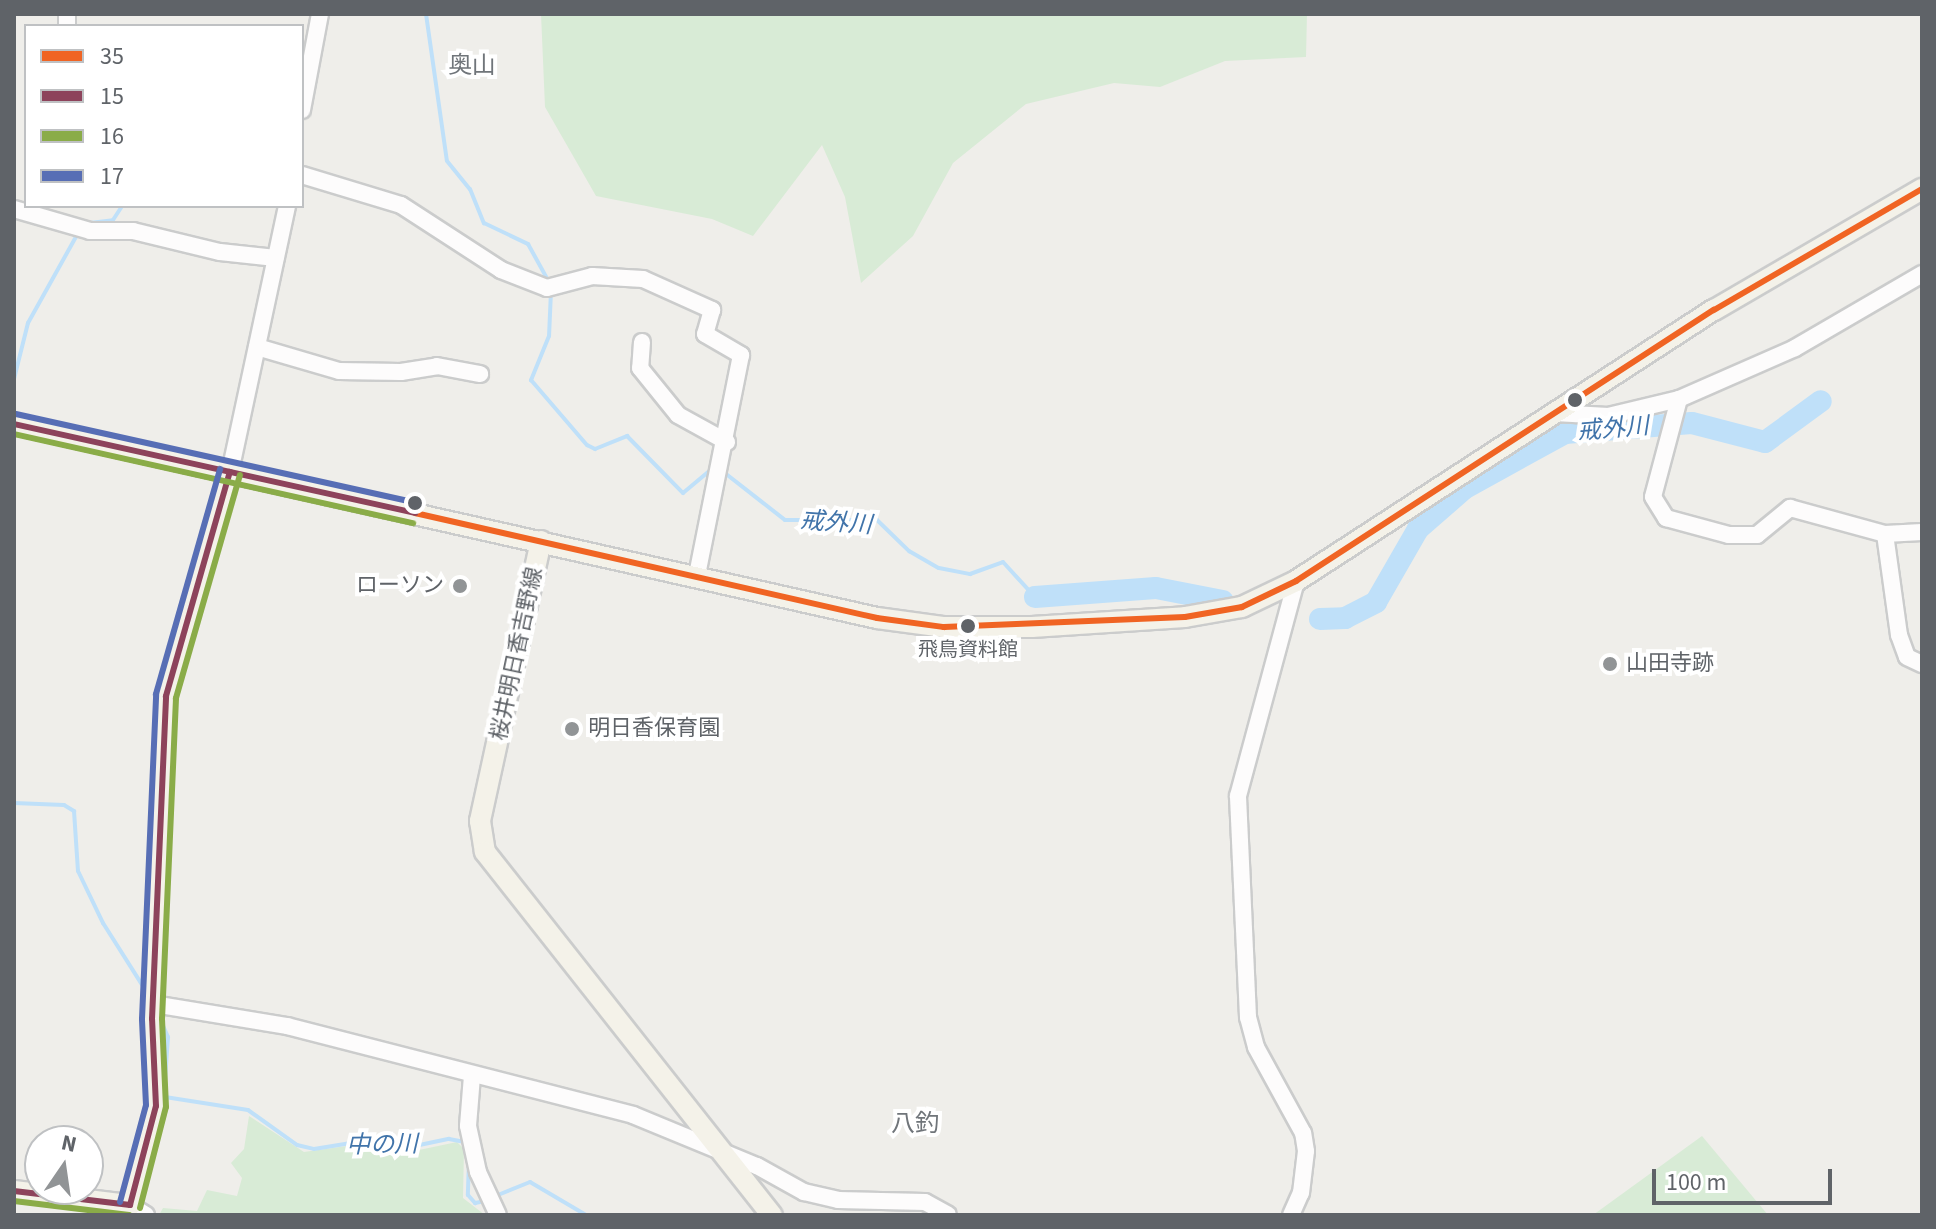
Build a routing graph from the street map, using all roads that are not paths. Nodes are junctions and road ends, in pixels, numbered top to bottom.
1 (320, 14) edge
2 (304, 99) edge
3 (304, 176) edge
4 (1922, 189) edge
5 (287, 208) edge
6 (14, 209) edge
7 (276, 258) junction
8 (1922, 274) edge
9 (642, 342) dead end
10 (257, 347) junction
11 (480, 374) dead end
12 (1679, 399) junction
13 (1555, 413) junction
14 (14, 424) edge
15 (727, 442) junction
16 (230, 472) junction
17 (1922, 532) edge
18 (1885, 534) junction
19 (541, 541) junction
20 (697, 575) junction
21 (1296, 581) junction
22 (1922, 664) edge
23 (153, 1004) junction
24 (472, 1076) junction
25 (714, 1148) junction
26 (14, 1191) edge
27 (493, 1204) edge
28 (138, 1210) edge
29 (940, 1213) edge
30 (772, 1215) edge
31 (1291, 1215) edge

1 - 2 street
3 - 15 street
4 - 13 main road, 桜井明日香吉野線
5 - 7 street
6 - 7 street
7 - 10 street
8 - 12 street
9 - 15 street
10 - 11 street
10 - 16 street
12 - 13 street
12 - 18 street
13 - 21 main road, 桜井明日香吉野線
14 - 16 main road
15 - 20 street
16 - 19 main road
16 - 23 main road
17 - 18 street
18 - 22 street
19 - 20 main road, 桜井明日香吉野線
19 - 25 main road, 桜井明日香吉野線
20 - 21 main road, 桜井明日香吉野線
21 - 31 street
23 - 24 street
23 - 28 main road
24 - 25 street
24 - 27 street
25 - 29 street
25 - 30 main road, 桜井明日香吉野線
26 - 28 main road

